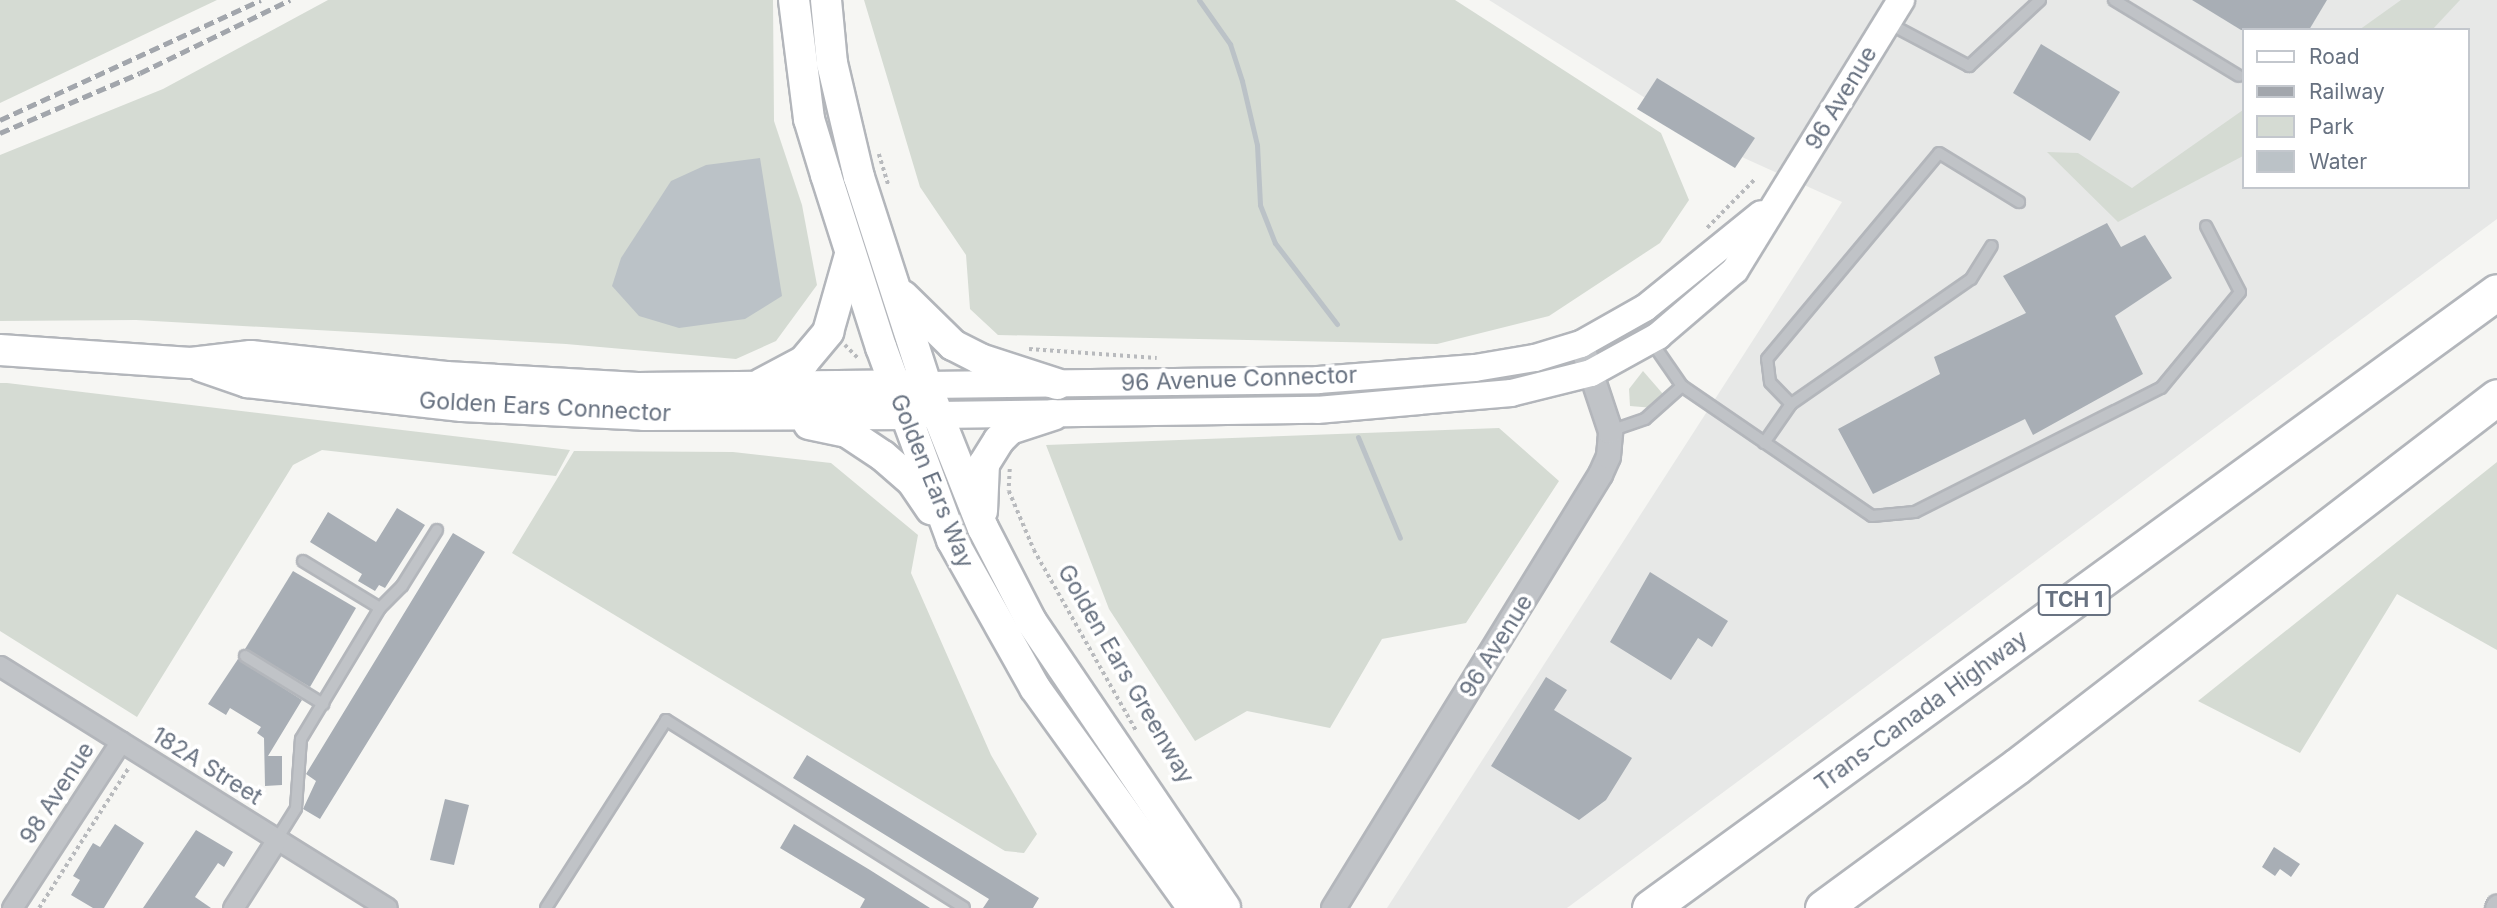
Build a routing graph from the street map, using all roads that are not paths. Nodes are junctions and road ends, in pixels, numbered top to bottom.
1 (2040, 0) edge
2 (2114, 0) edge
3 (794, 5) edge
4 (827, 5) edge
5 (1894, 11) edge
6 (2239, 76) dead end
7 (1780, 196) junction
8 (2019, 202) dead end
9 (2206, 226) dead end
10 (1992, 246) dead end
11 (850, 254) junction
12 (899, 292) junction
13 (2497, 292) edge
14 (1651, 340) junction
15 (1581, 344) junction
16 (0, 350) edge
17 (1591, 373) junction
18 (1057, 384) junction
19 (926, 385) junction
20 (1682, 386) junction
21 (2497, 397) edge
22 (899, 399) junction
23 (760, 400) junction
24 (1791, 404) junction
25 (938, 415) junction
26 (1053, 415) junction
27 (1610, 431) junction
28 (1764, 443) junction
29 (983, 528) junction
30 (437, 530) dead end
31 (952, 540) junction
32 (303, 561) dead end
33 (380, 608) junction
34 (245, 656) dead end
35 (0, 666) edge
36 (323, 704) junction
37 (121, 741) junction
38 (277, 839) junction
39 (12, 908) edge
40 (233, 908) edge
41 (387, 908) edge
42 (546, 908) edge
43 (964, 908) edge
44 (1193, 908) edge
45 (1225, 908) edge
46 (1333, 908) edge
47 (1650, 908) edge
48 (1823, 908) edge

1 - 5 lane
2 - 6 lane
3 - 11 main road, Golden Ears Way
4 - 12 main road, Golden Ears Way
5 - 7 main road, 96 Avenue
7 - 14 main road, 96 Avenue
7 - 15 main road, 96 Avenue
8 - 24 lane
9 - 28 lane
10 - 24 lane
11 - 22 main road, Golden Ears Way
11 - 23 main road
12 - 18 main road
12 - 19 main road, Golden Ears Way
13 - 47 highway, Trans-Canada Highway / TCH 1
14 - 17 main road, 96 Avenue
14 - 20 lane
15 - 17 street, 96 Avenue
15 - 18 main road, 96 Avenue Connector
16 - 23 main road, Golden Ears Connector
17 - 26 main road, 96 Avenue Connector
17 - 27 street, 96 Avenue
18 - 19 main road, 96 Avenue Connector
19 - 22 main road, 96 Avenue Connector
19 - 25 main road, Golden Ears Way
20 - 27 lane
20 - 28 lane
21 - 48 highway
22 - 23 main road, Golden Ears Connector
22 - 25 main road, 96 Avenue Connector
22 - 31 main road, Golden Ears Way
23 - 31 main road
24 - 28 lane
25 - 26 main road, 96 Avenue Connector
25 - 29 main road, Golden Ears Way
26 - 29 main road
27 - 46 street, 96 Avenue
29 - 45 main road, Golden Ears Way
30 - 33 lane
31 - 44 main road, Golden Ears Way
32 - 33 lane
33 - 36 lane
34 - 36 lane
35 - 37 street, 182A Street
36 - 38 lane
37 - 38 street, 182A Street
37 - 39 street, 98 Avenue
38 - 40 street
38 - 41 street, 182A Street
42 - 43 lane

